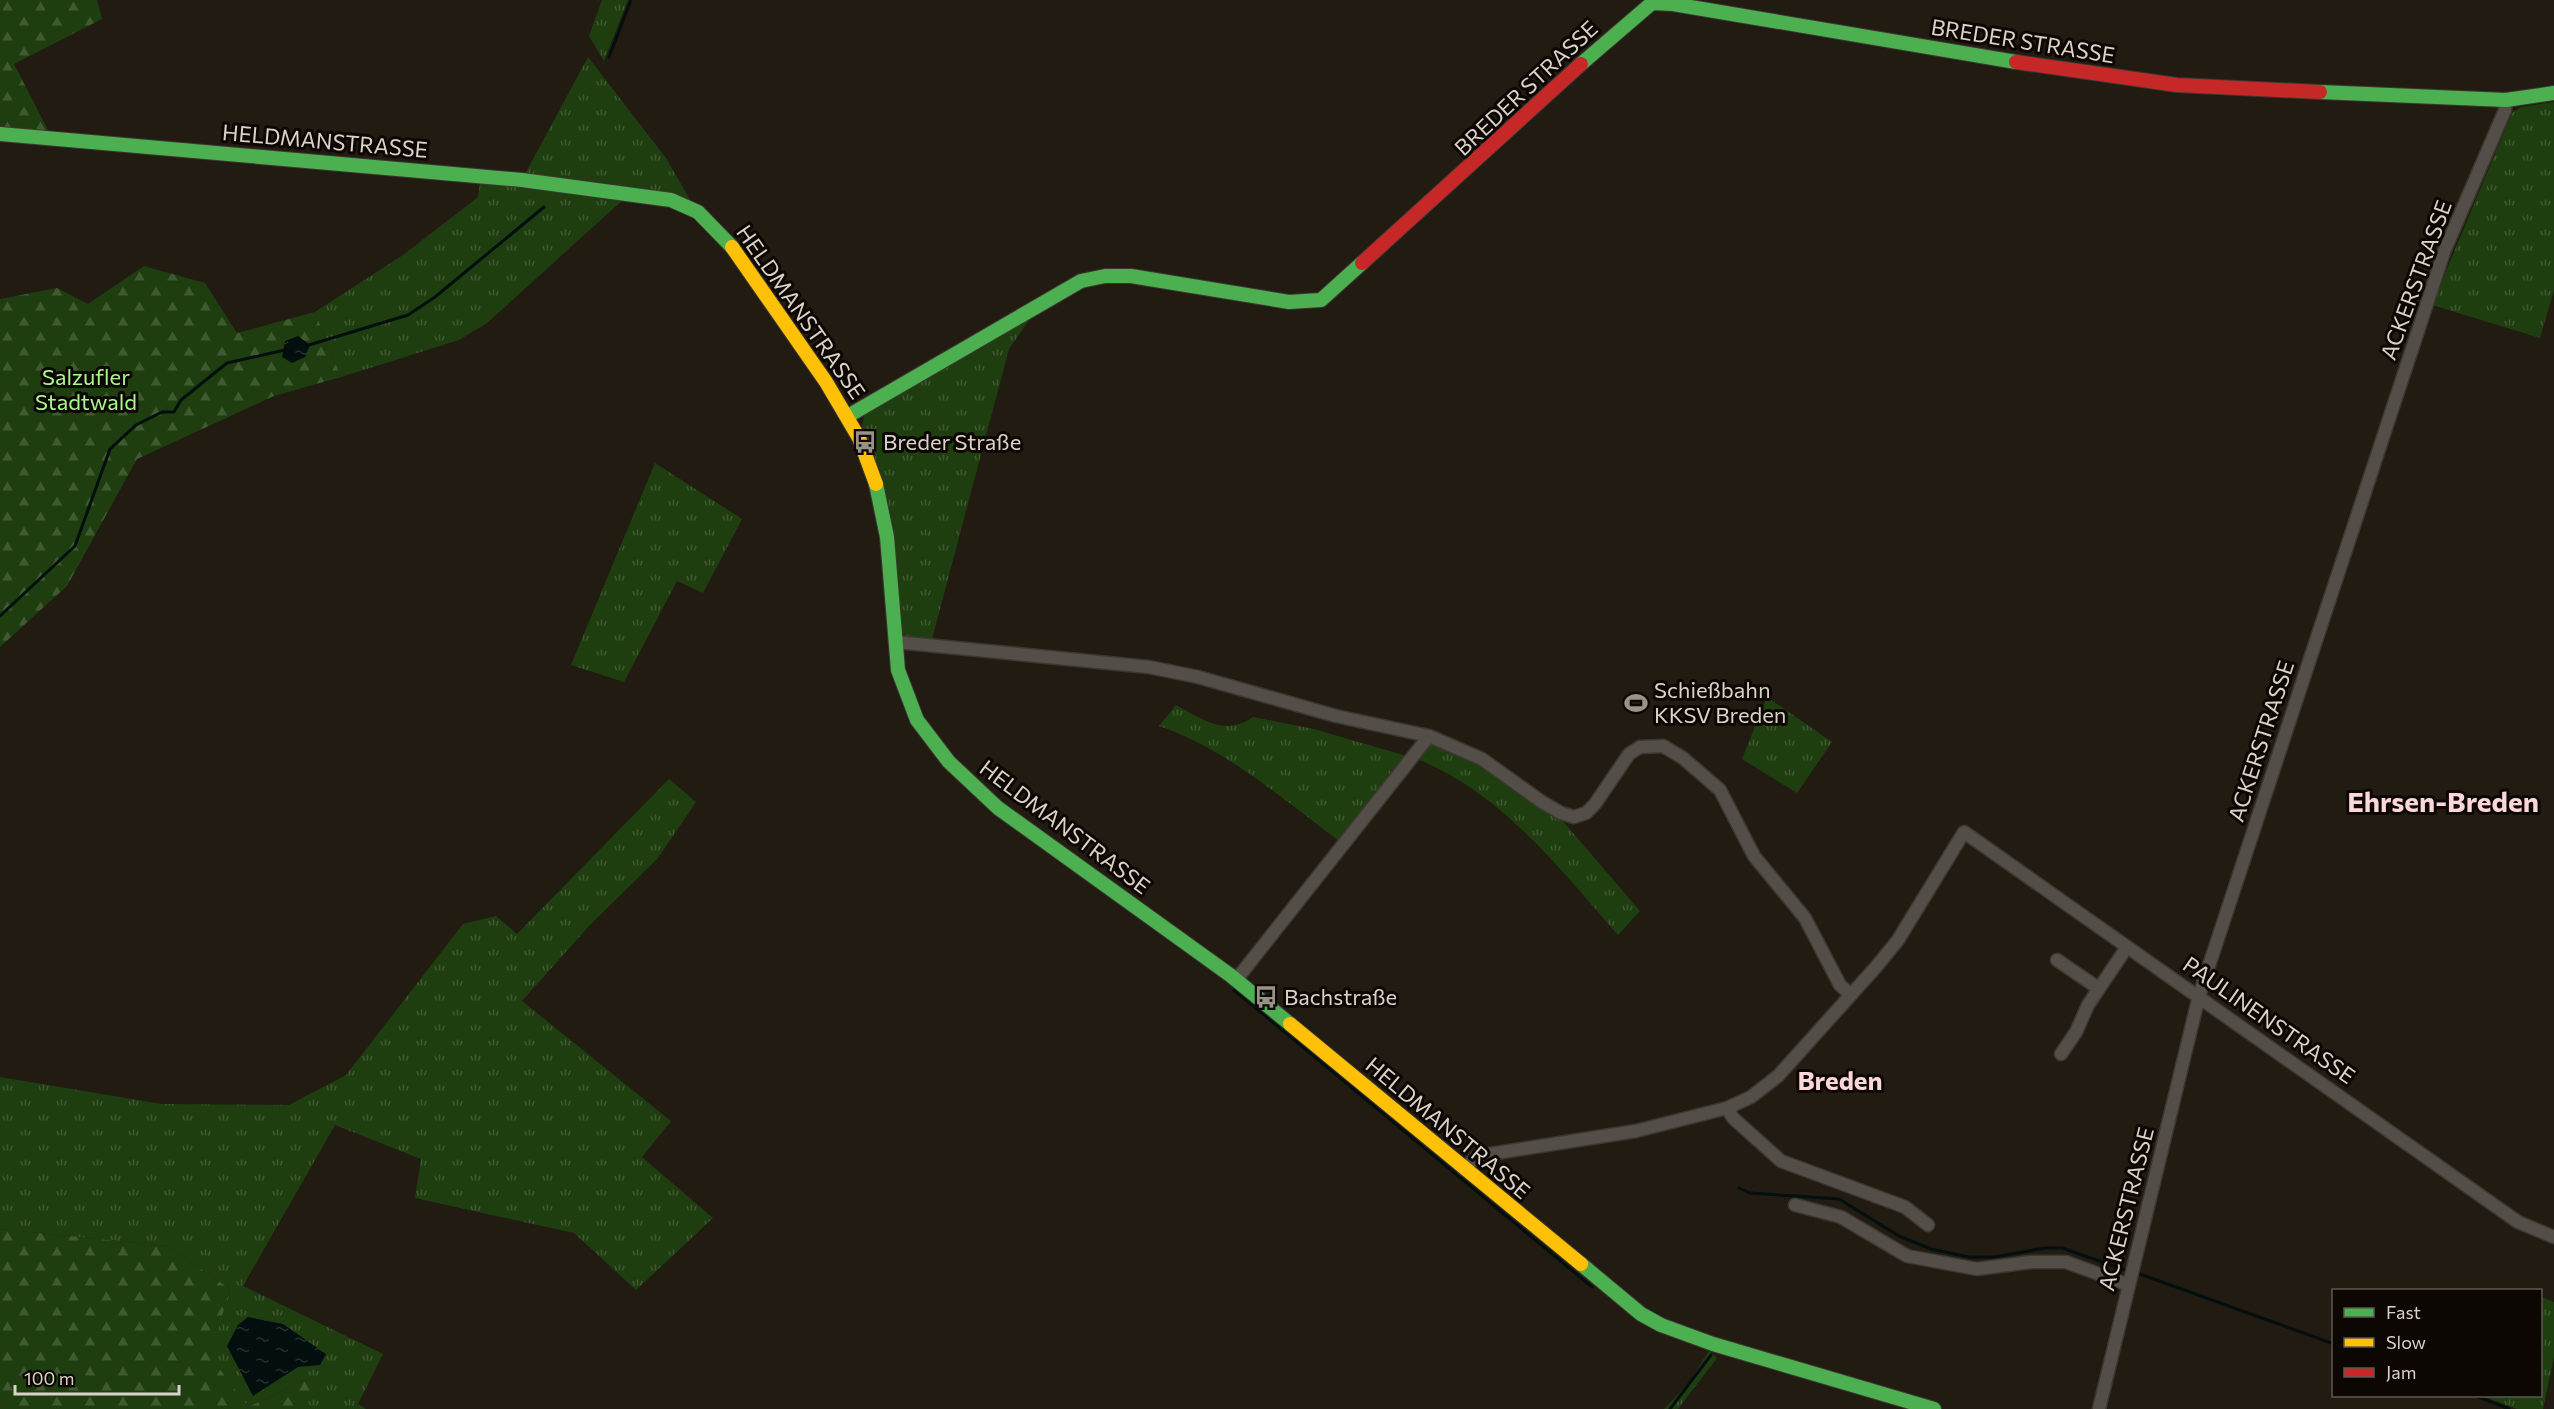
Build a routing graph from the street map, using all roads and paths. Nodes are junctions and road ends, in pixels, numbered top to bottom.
1 (1647, 2) edge
2 (2554, 93) edge
3 (2506, 100) junction
4 (0, 134) edge
5 (848, 416) junction
6 (896, 642) junction
7 (1429, 736) junction
8 (2127, 947) junction
9 (2057, 960) dead end
10 (1236, 980) junction
11 (2098, 988) junction
12 (1850, 994) junction
13 (2199, 996) junction
14 (2061, 1054) dead end
15 (1727, 1108) junction
16 (1464, 1169) junction
17 (1795, 1205) dead end
18 (1928, 1225) dead end
19 (2554, 1237) edge
20 (2129, 1285) junction
21 (1934, 1409) edge
22 (2099, 1409) edge

1 - 3 main road, BREDER STRASSE
1 - 5 main road, BREDER STRASSE
2 - 3 main road, BREDER STRASSE
3 - 13 street, ACKERSTRASSE
4 - 5 main road, HELDMANSTRASSE
5 - 6 main road, HELDMANSTRASSE
6 - 7 street
6 - 10 main road, HELDMANSTRASSE
7 - 10 street
7 - 12 street
8 - 11 street
8 - 12 street, PAULINENSTRASSE
8 - 13 street, PAULINENSTRASSE
9 - 11 street
10 - 16 main road, HELDMANSTRASSE
11 - 14 street
12 - 15 street
13 - 19 street, PAULINENSTRASSE
13 - 20 street, ACKERSTRASSE
15 - 16 street
15 - 18 street
16 - 21 main road, HELDMANSTRASSE
17 - 20 street
20 - 22 street, ACKERSTRASSE

